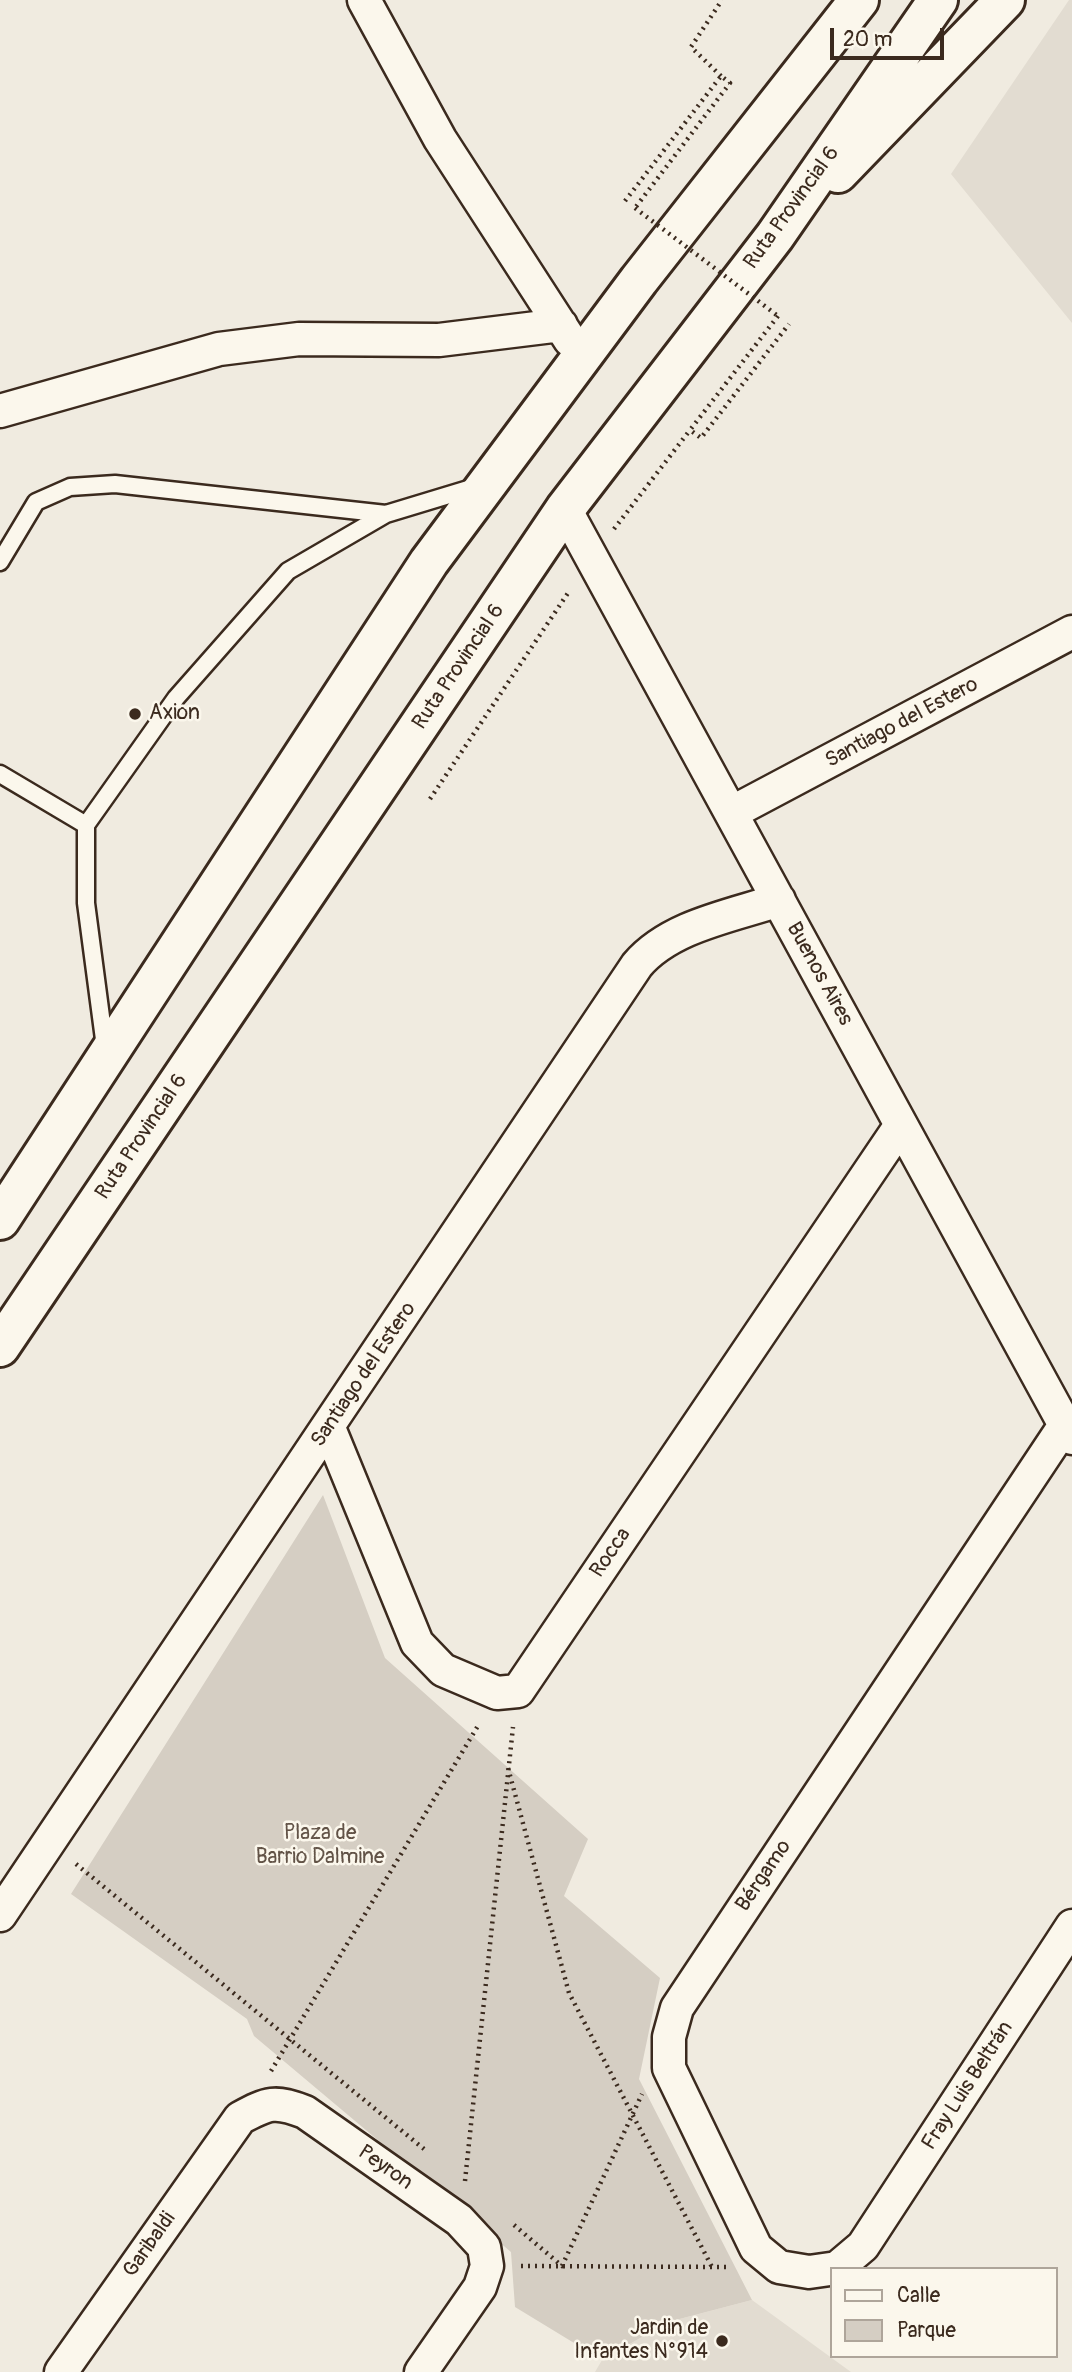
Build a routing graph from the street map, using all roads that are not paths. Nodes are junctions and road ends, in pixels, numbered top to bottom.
1 (364, 0) edge
2 (849, 0) edge
3 (859, 0) edge
4 (937, 0) edge
5 (1005, 0) edge
6 (820, 53) junction
7 (775, 236) junction
8 (561, 326) junction
9 (581, 357) junction
10 (0, 411) edge
11 (488, 484) junction
12 (565, 509) junction
13 (386, 514) junction
14 (0, 562) edge
15 (1072, 632) edge
16 (0, 774) edge
17 (731, 813) junction
18 (86, 825) junction
19 (779, 900) junction
20 (107, 1058) junction
21 (901, 1125) junction
22 (12, 1185) edge
23 (0, 1220) edge
24 (0, 1347) edge
25 (329, 1428) junction
26 (1068, 1432) edge
27 (0, 1915) edge
28 (1072, 1926) edge
29 (240, 2118) joint
30 (863, 2246) joint
31 (838, 2267) edge
32 (830, 2269) edge
33 (61, 2372) edge
34 (421, 2372) edge

1 - 8 street
2 - 6 highway
3 - 6 highway
4 - 7 highway, Ruta Provincial 6
5 - 7 highway
6 - 9 highway
7 - 12 highway, Ruta Provincial 6
8 - 9 street
8 - 10 street
9 - 11 highway
11 - 13 lane
11 - 20 highway
12 - 17 street, Buenos Aires
12 - 24 highway, Ruta Provincial 6
13 - 14 lane
13 - 18 lane
15 - 17 street, Santiago del Estero
16 - 18 lane
17 - 19 street, Buenos Aires
18 - 20 lane
19 - 21 street, Buenos Aires
19 - 25 street, Santiago del Estero
20 - 22 highway
21 - 25 street, Rocca
21 - 26 street, Buenos Aires
22 - 23 highway
25 - 27 street, Santiago del Estero
26 - 32 street, Bérgamo
28 - 30 street, Fray Luis Beltrán
29 - 33 street, Garibaldi
29 - 34 street, Peyron
30 - 31 street, Bérgamo

